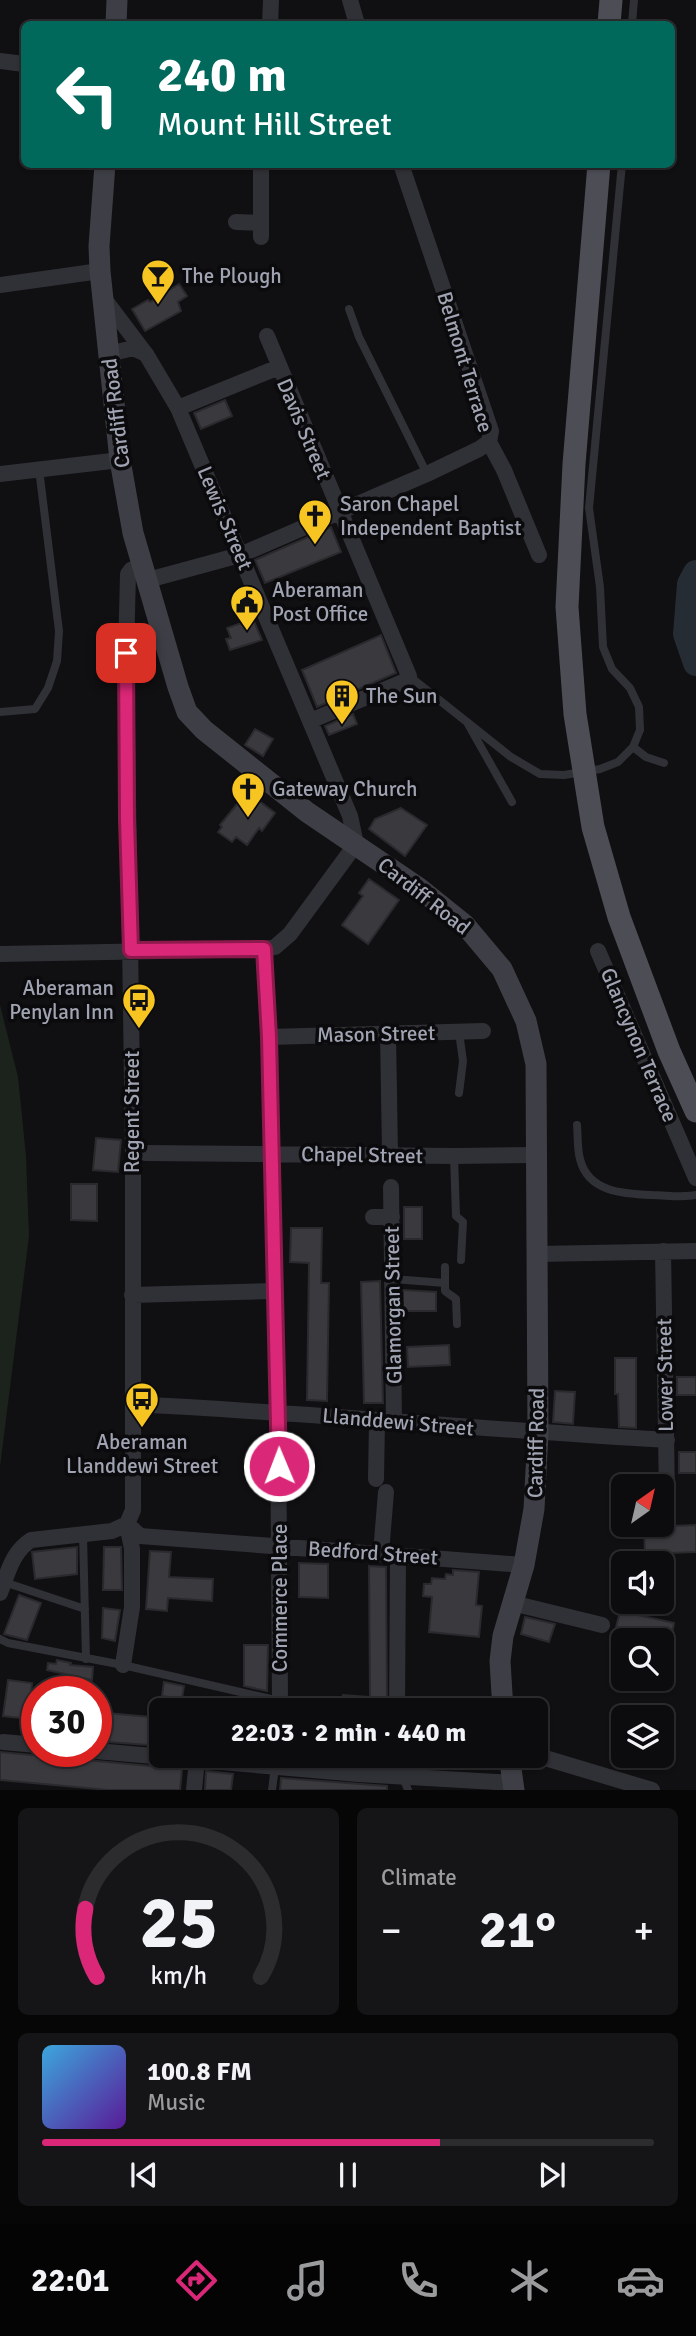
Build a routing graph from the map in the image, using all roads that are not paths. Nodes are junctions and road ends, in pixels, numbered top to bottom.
1 (117, 0) edge
2 (271, 0) edge
3 (350, 0) edge
4 (611, 0) edge
5 (634, 0) edge
6 (116, 21) edge
7 (270, 21) edge
8 (356, 21) edge
9 (609, 21) edge
10 (632, 21) edge
11 (0, 61) edge
12 (21, 64) edge
13 (105, 168) edge
14 (261, 168) edge
15 (402, 168) edge
16 (599, 168) edge
17 (622, 168) edge
18 (236, 222) dead end
19 (100, 271) junction
20 (0, 285) edge
21 (102, 296) junction
22 (349, 309) dead end
23 (267, 337) dead end
24 (109, 354) junction
25 (146, 354) junction
26 (279, 367) junction
27 (178, 408) junction
28 (489, 442) junction
29 (120, 460) junction
30 (39, 469) junction
31 (0, 474) edge
32 (427, 474) junction
33 (339, 514) junction
34 (240, 555) junction
35 (539, 555) dead end
36 (145, 573) junction
37 (409, 676) junction
38 (0, 712) edge
39 (465, 718) junction
40 (310, 721) junction
41 (633, 747) junction
42 (664, 763) dead end
43 (512, 802) dead end
44 (356, 844) junction
45 (264, 949) junction
46 (131, 950) junction
47 (598, 951) dead end
48 (0, 954) edge
49 (483, 1031) dead end
50 (459, 1032) junction
51 (388, 1033) junction
52 (269, 1037) junction
53 (459, 1093) dead end
54 (696, 1111) edge
55 (578, 1125) dead end
56 (145, 1153) dead end
57 (271, 1154) junction
58 (390, 1154) junction
59 (538, 1155) junction
60 (454, 1156) junction
61 (696, 1178) edge
62 (391, 1187) dead end
63 (696, 1195) edge
64 (373, 1217) dead end
65 (392, 1217) junction
66 (663, 1251) junction
67 (696, 1251) edge
68 (538, 1254) junction
69 (461, 1261) dead end
70 (445, 1268) dead end
71 (393, 1279) junction
72 (444, 1283) junction
73 (274, 1291) junction
74 (132, 1295) junction
75 (457, 1324) dead end
76 (133, 1404) junction
77 (278, 1412) junction
78 (377, 1421) junction
79 (394, 1422) junction
80 (538, 1433) junction
81 (667, 1440) junction
82 (667, 1474) edge
83 (127, 1524) junction
84 (82, 1534) junction
85 (280, 1547) junction
86 (381, 1553) junction
87 (398, 1554) junction
88 (524, 1565) junction
89 (2, 1588) edge
90 (512, 1602) junction
91 (85, 1609) junction
92 (602, 1625) dead end
93 (0, 1639) edge
94 (86, 1659) junction
95 (122, 1665) junction
96 (263, 1698) edge
97 (280, 1698) edge
98 (397, 1698) edge
99 (502, 1698) edge
100 (3, 1742) dead end
101 (21, 1744) edge
102 (112, 1752) edge
103 (149, 1756) edge
104 (548, 1759) edge
105 (196, 1768) edge
106 (275, 1768) edge
107 (280, 1768) edge
108 (511, 1768) edge
109 (357, 1782) edge
110 (406, 1783) edge
111 (514, 1786) edge
112 (194, 1790) edge
113 (272, 1790) edge
114 (652, 1790) edge

1 - 6 main road
2 - 7 street
3 - 8 street
4 - 9 main road
5 - 10 lane
11 - 12 street
13 - 19 main road, Cardiff Road
14 - 18 street
15 - 28 street, Belmont Terrace
16 - 54 main road
17 - 41 lane
19 - 20 street
19 - 21 main road, Cardiff Road
21 - 24 main road, Cardiff Road
21 - 25 street, Lewis Street
22 - 32 lane
23 - 26 street, Davis Street
24 - 25 street
24 - 29 main road, Cardiff Road
25 - 27 street, Lewis Street
26 - 27 street
26 - 33 street, Davis Street
27 - 34 street, Lewis Street
28 - 32 street
28 - 35 street, Belmont Terrace
29 - 30 street
29 - 36 main road, Cardiff Road
30 - 31 street
30 - 38 lane
32 - 33 street
33 - 34 street
33 - 37 street, Davis Street
34 - 36 street
34 - 40 street, Lewis Street
36 - 44 main road, Cardiff Road
36 - 46 street, Regent Street
37 - 39 lane
37 - 40 street
39 - 41 lane
39 - 43 lane
40 - 44 street, Lewis Street
41 - 42 lane
44 - 45 street
44 - 59 main road, Cardiff Road
45 - 46 street
45 - 52 street, Commerce Place
46 - 48 street
46 - 74 street, Regent Street
47 - 61 street, Glancynon Terrace
49 - 50 street, Mason Street
50 - 51 street, Mason Street
50 - 53 lane
51 - 52 street, Mason Street
51 - 58 street
52 - 57 street, Commerce Place
55 - 63 lane
56 - 57 street, Chapel Street
57 - 58 street, Chapel Street
57 - 73 street, Commerce Place
58 - 60 street, Chapel Street
59 - 60 street, Chapel Street
59 - 68 main road, Cardiff Road
60 - 69 lane
62 - 65 street, Glamorgan Street
64 - 65 street
65 - 71 street, Glamorgan Street
66 - 67 street
66 - 68 street
66 - 81 street, Lower Street
68 - 80 main road, Cardiff Road
70 - 72 lane
71 - 72 lane
71 - 79 street, Glamorgan Street
72 - 75 lane
73 - 74 street
73 - 77 street, Commerce Place
74 - 76 street, Regent Street
76 - 77 street, Llanddewi Street
76 - 83 street, Regent Street
77 - 78 street, Llanddewi Street
77 - 85 street, Commerce Place
78 - 79 street, Llanddewi Street
78 - 86 street
79 - 80 street, Llanddewi Street
80 - 81 street, Llanddewi Street
80 - 88 main road, Cardiff Road
81 - 82 street, Lower Street
83 - 84 street
83 - 85 street, Bedford Street
83 - 95 street, Regent Street
84 - 89 street
84 - 91 lane
85 - 86 street, Bedford Street
85 - 97 street, Commerce Place
86 - 87 street, Bedford Street
87 - 88 street, Bedford Street
87 - 98 street
88 - 90 main road, Cardiff Road
89 - 91 lane
90 - 92 street
90 - 99 main road, Cardiff Road
91 - 94 lane
93 - 94 lane
94 - 95 lane
95 - 96 lane
100 - 101 street
102 - 103 street
104 - 114 street
105 - 112 street
106 - 113 lane
107 - 109 street
108 - 111 main road
109 - 110 street
110 - 111 street

